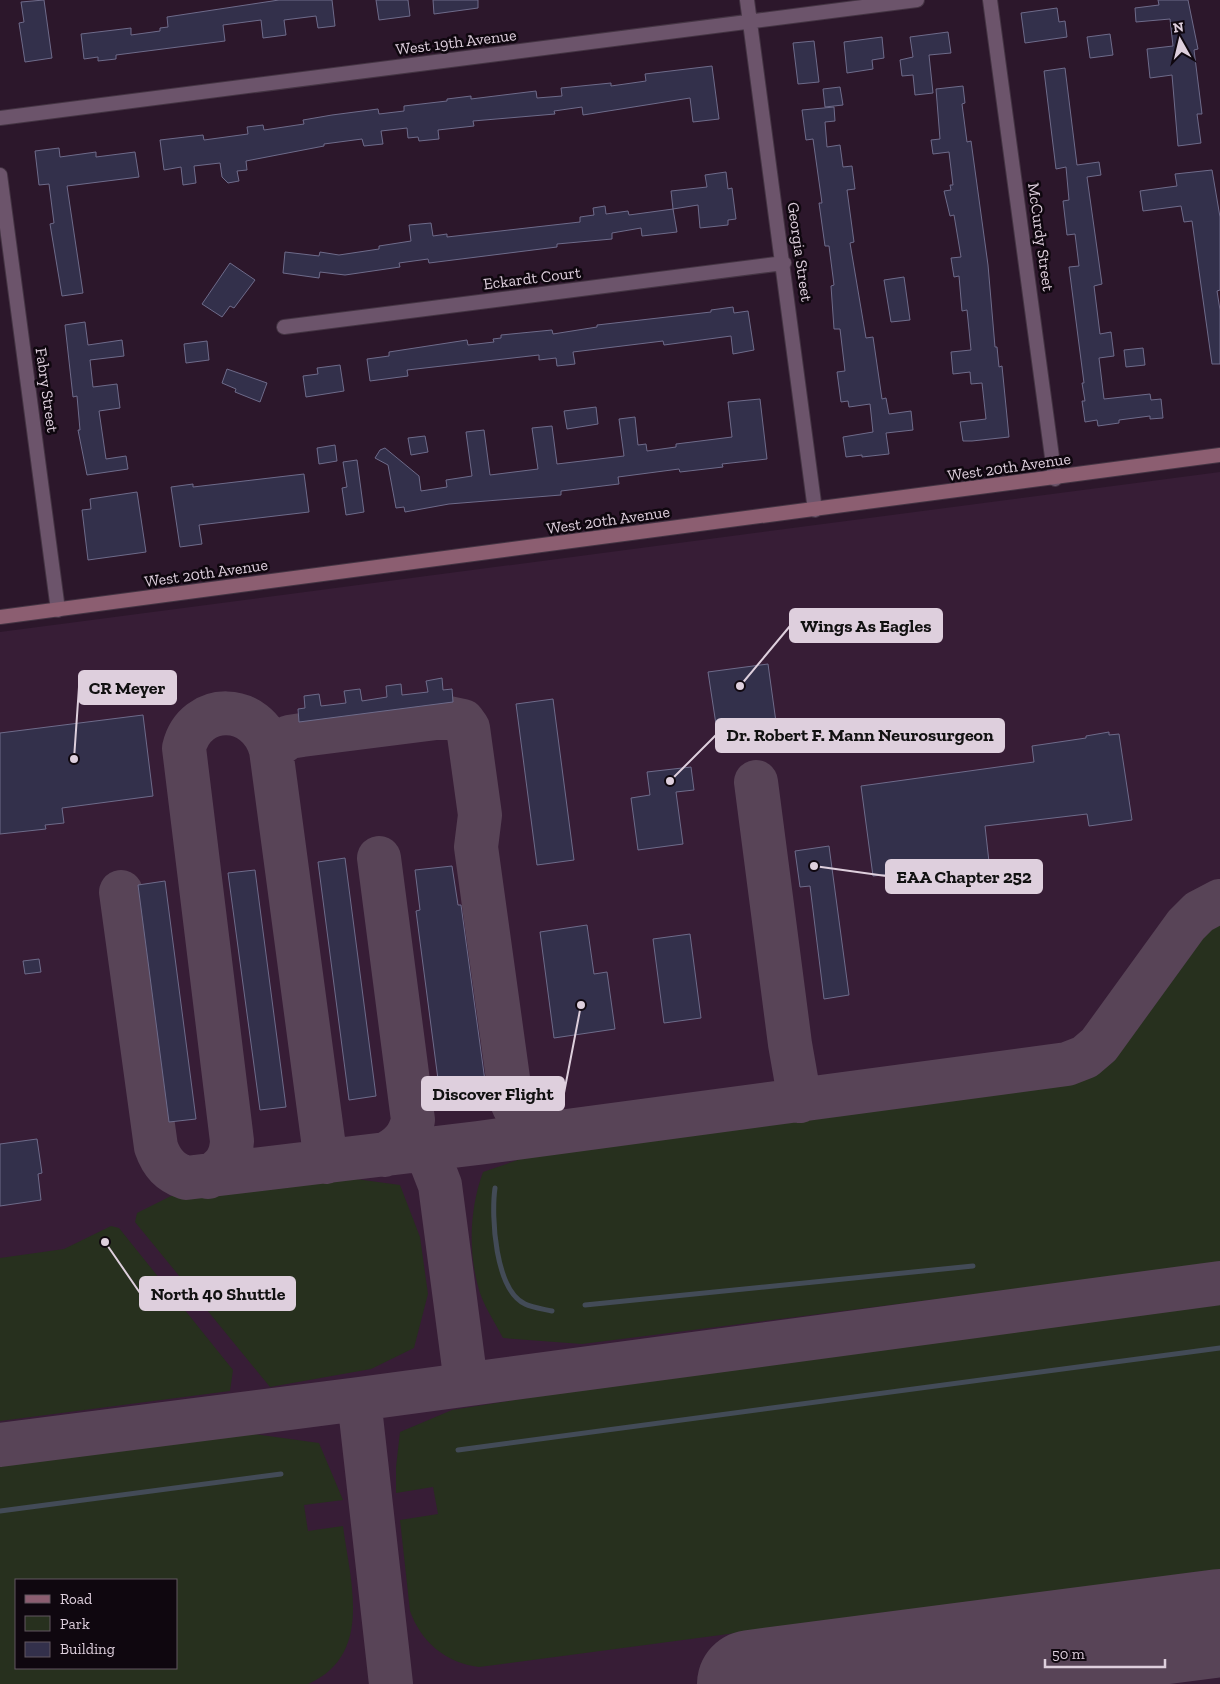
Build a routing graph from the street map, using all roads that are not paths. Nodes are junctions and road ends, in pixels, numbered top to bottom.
1 (747, 0) edge
2 (917, 0) edge
3 (990, 0) edge
4 (750, 22) junction
5 (0, 118) edge
6 (0, 175) edge
7 (784, 263) junction
8 (284, 327) dead end
9 (1220, 455) edge
10 (1055, 479) junction
11 (816, 510) junction
12 (58, 610) junction
13 (0, 617) edge

1 - 4 street, Georgia Street
2 - 4 street, West 19th Avenue
3 - 10 street, McCurdy Street
4 - 5 street, West 19th Avenue
4 - 7 street, Georgia Street
6 - 12 street, Fabry Street
7 - 8 street, Eckardt Court
7 - 11 street, Georgia Street
9 - 10 main road, West 20th Avenue
10 - 11 main road, West 20th Avenue
11 - 12 main road, West 20th Avenue
12 - 13 main road, West 20th Avenue

